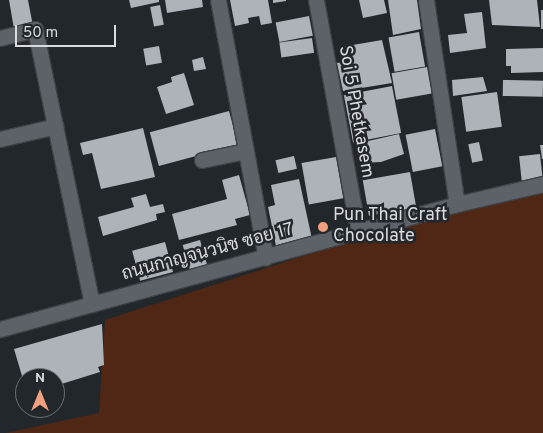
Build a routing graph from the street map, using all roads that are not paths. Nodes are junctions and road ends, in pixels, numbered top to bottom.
1 (218, 0) edge
2 (316, 0) edge
3 (426, 0) edge
4 (0, 38) edge
5 (56, 126) junction
6 (0, 139) edge
7 (246, 151) junction
8 (202, 160) dead end
9 (543, 184) edge
10 (457, 204) junction
11 (358, 230) junction
12 (266, 258) junction
13 (92, 304) junction
14 (0, 329) edge

1 - 7 street
2 - 11 street, Soi 5 Phetkasem
3 - 10 street
4 - 5 street
5 - 6 street
5 - 13 street
7 - 8 street
7 - 12 street
9 - 10 street, ถนนกาญจนวนิช ซอย 17
10 - 11 street, ถนนกาญจนวนิช ซอย 17
11 - 12 street, ถนนกาญจนวนิช ซอย 17
12 - 13 street, ถนนกาญจนวนิช ซอย 17
13 - 14 street, ถนนกาญจนวนิช ซอย 17

